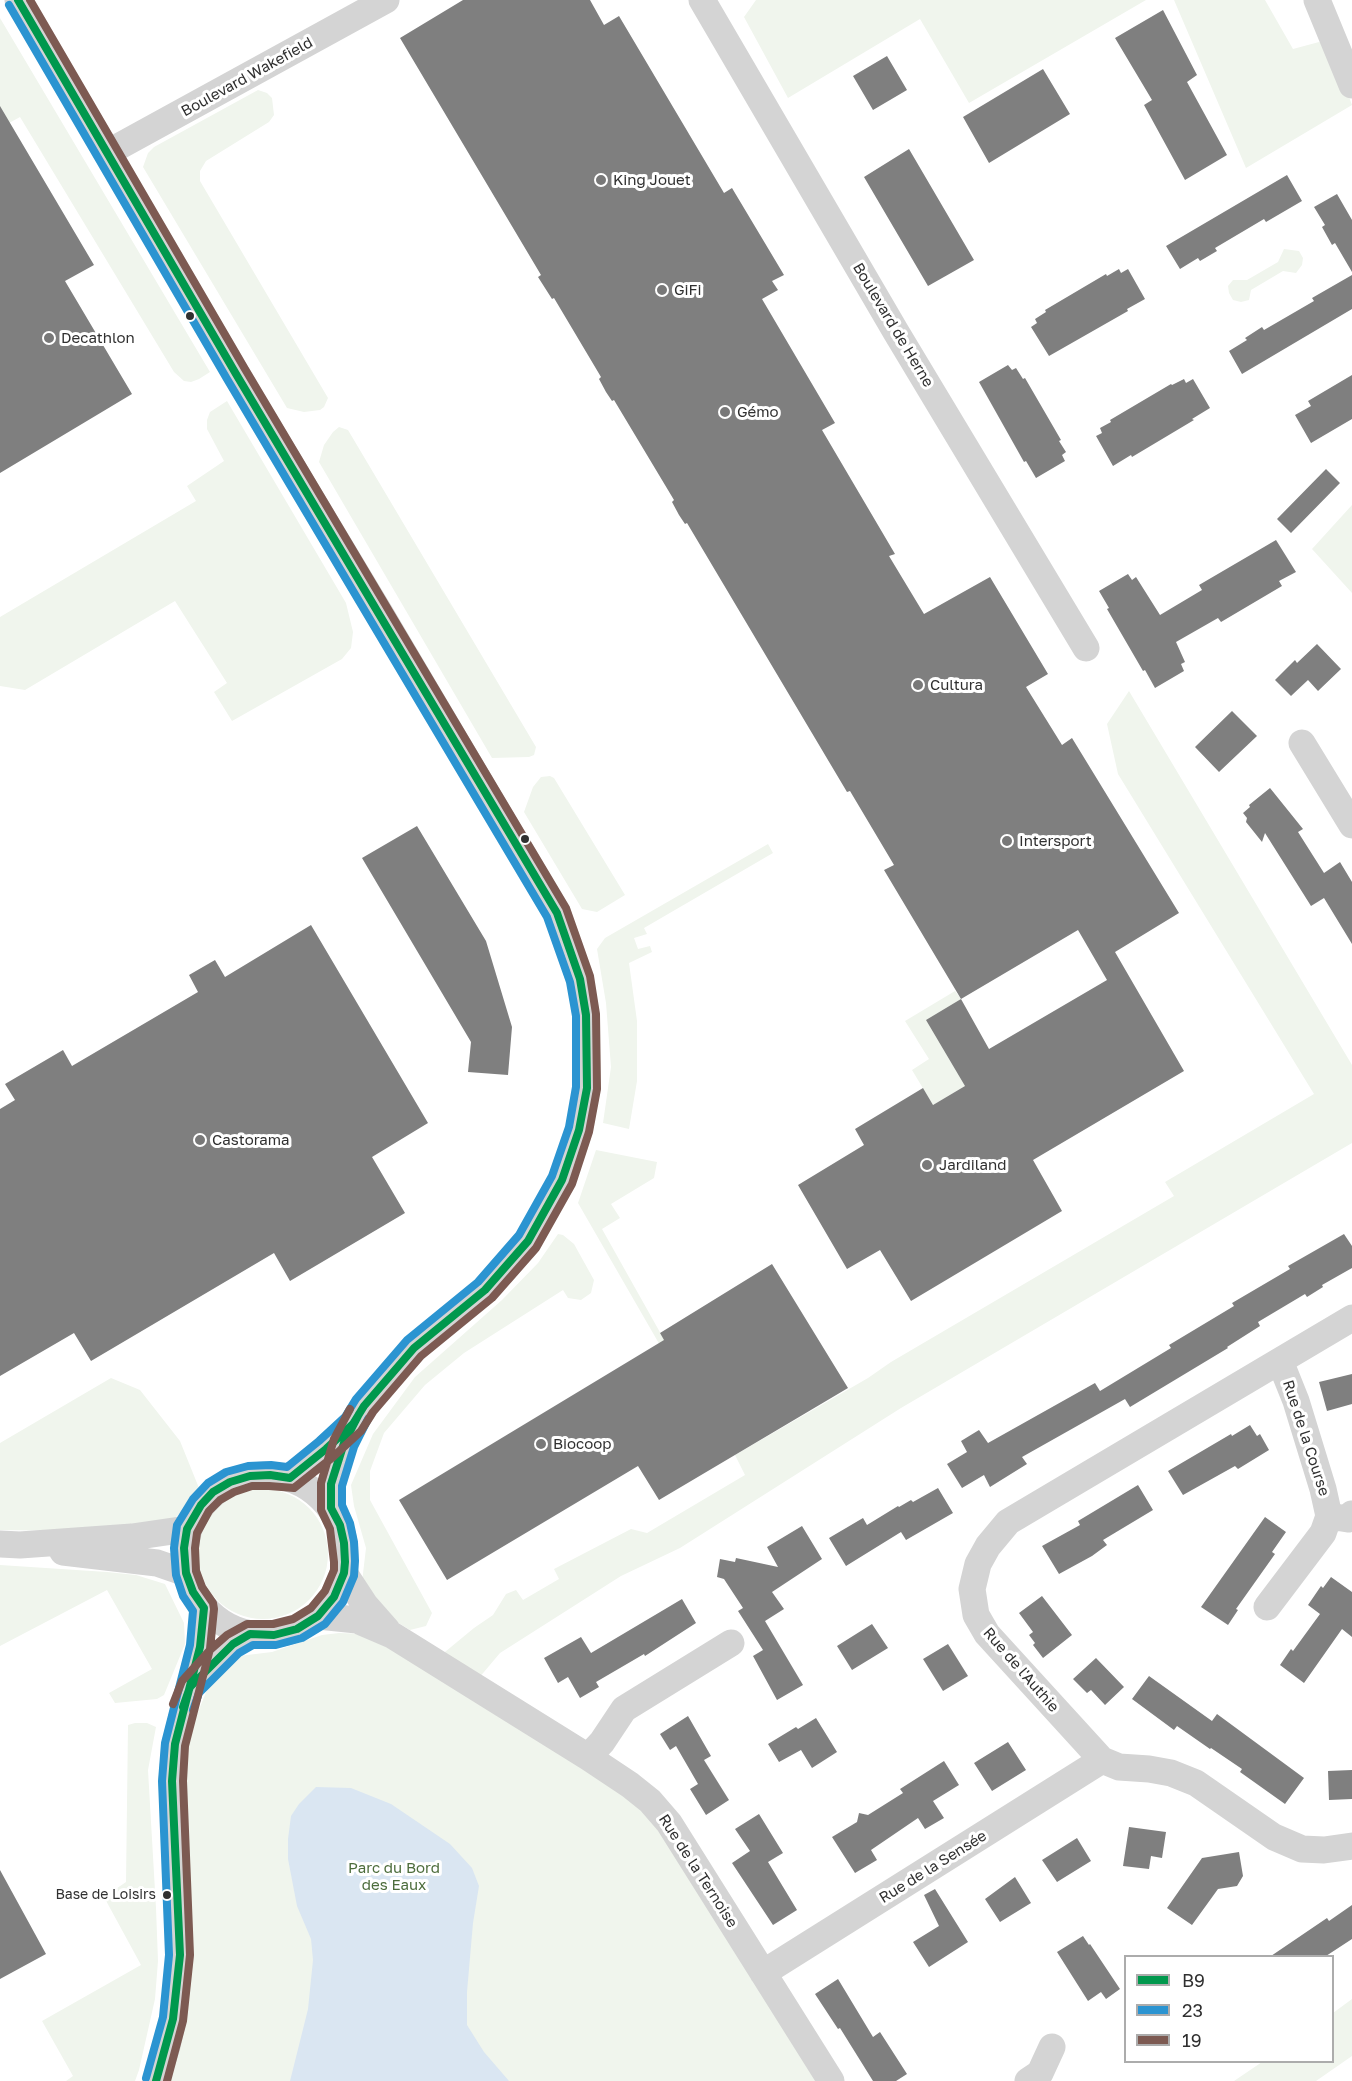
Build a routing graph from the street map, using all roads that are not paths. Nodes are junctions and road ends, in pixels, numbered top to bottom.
1 (18, 0) edge
2 (386, 0) edge
3 (702, 0) edge
4 (1317, 0) edge
5 (1352, 85) edge
6 (107, 153) junction
7 (1086, 648) dead end
8 (1302, 743) dead end
9 (1352, 825) edge
10 (1352, 1318) edge
11 (1280, 1361) junction
12 (353, 1424) junction
13 (290, 1478) junction
14 (331, 1508) junction
15 (1340, 1515) edge
16 (187, 1529) junction
17 (10, 1544) edge
18 (186, 1573) junction
19 (344, 1573) junction
20 (1267, 1607) dead end
21 (204, 1608) junction
22 (318, 1616) junction
23 (250, 1634) junction
24 (392, 1635) junction
25 (731, 1642) dead end
26 (190, 1687) junction
27 (588, 1757) junction
28 (1102, 1760) junction
29 (1352, 1846) edge
30 (763, 1973) junction
31 (1052, 2047) dead end
32 (156, 2081) edge
33 (831, 2081) edge
34 (1028, 2081) edge

1 - 6 street
2 - 6 street, Boulevard Wakefield
3 - 7 street, Boulevard de Herne
4 - 5 street
6 - 12 street
8 - 9 street
10 - 11 street, Rue de l'Authie
11 - 15 street, Rue de la Course
11 - 28 street, Rue de l'Authie
12 - 13 street
12 - 14 street
13 - 14 street
13 - 16 street
14 - 19 street
15 - 20 street, Rue de la Course
16 - 17 street
16 - 18 street
17 - 18 street
18 - 21 street
19 - 22 street
19 - 24 street, Rue de la Ternoise
21 - 23 street
21 - 26 street
22 - 23 street
22 - 24 street, Rue de la Ternoise
23 - 26 street
24 - 27 street, Rue de la Ternoise
25 - 27 street
26 - 32 street
27 - 30 street, Rue de la Ternoise
28 - 29 street
28 - 30 street, Rue de la Sensée
30 - 33 street, Rue de la Ternoise
31 - 34 street

